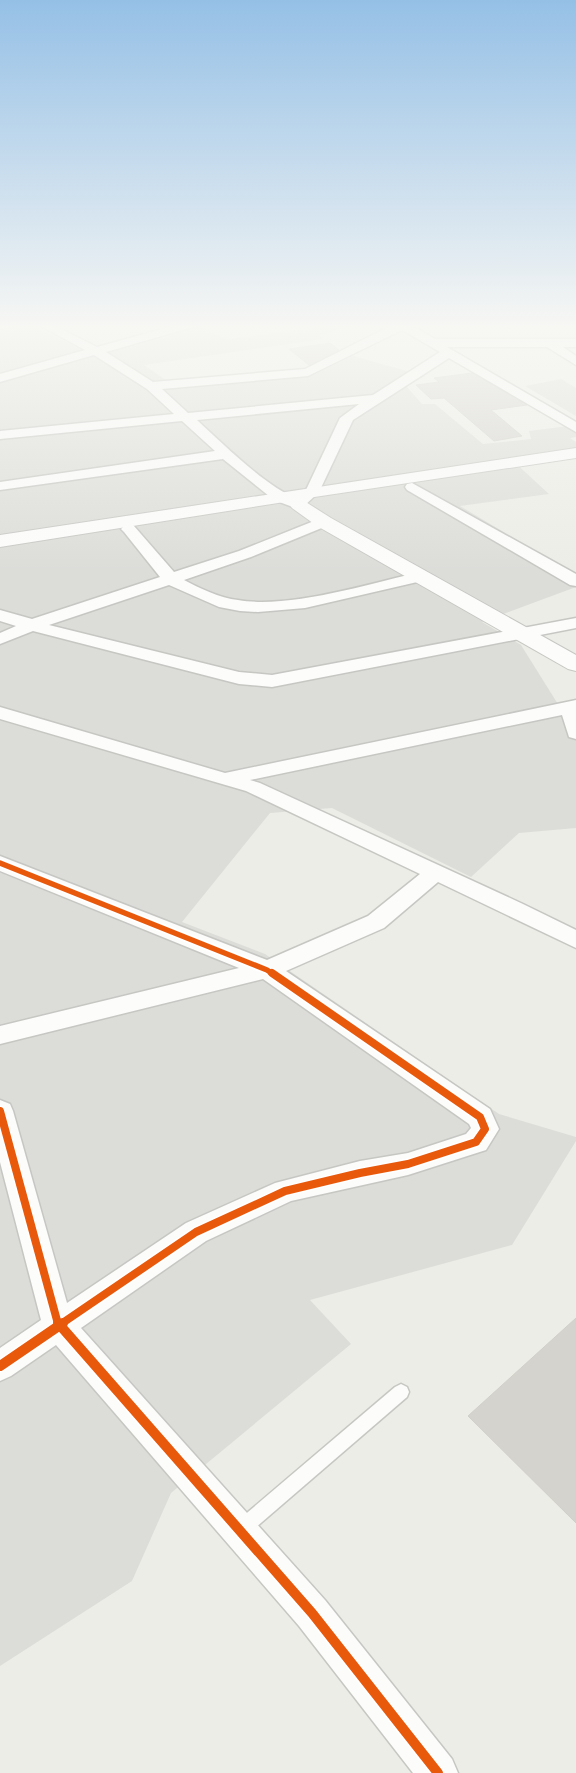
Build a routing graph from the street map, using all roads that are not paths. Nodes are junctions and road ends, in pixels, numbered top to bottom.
1 (173, 406) edge
2 (310, 406) edge
3 (367, 406) edge
4 (539, 406) edge
5 (186, 418) junction
6 (576, 428) edge
7 (0, 435) edge
8 (576, 453) edge
9 (226, 454) junction
10 (576, 463) edge
11 (0, 486) edge
12 (412, 487) junction
13 (279, 497) junction
14 (305, 498) junction
15 (324, 522) junction
16 (129, 529) junction
17 (0, 541) edge
18 (0, 549) edge
19 (420, 577) junction
20 (171, 579) junction
21 (576, 581) edge
22 (0, 615) edge
23 (576, 623) edge
24 (32, 626) junction
25 (521, 634) junction
26 (0, 639) edge
27 (576, 664) edge
28 (572, 706) edge
29 (2, 717) edge
30 (576, 732) edge
31 (225, 779) junction
32 (0, 863) edge
33 (436, 872) junction
34 (576, 940) edge
35 (267, 970) junction
36 (0, 1035) edge
37 (0, 1111) edge
38 (58, 1325) junction
39 (0, 1366) edge
40 (401, 1392) dead end
41 (239, 1531) junction
42 (438, 1773) edge

1 - 5 street
2 - 5 street
3 - 14 street
4 - 6 street
5 - 7 street
5 - 9 street
8 - 14 street
9 - 11 street
9 - 13 street
10 - 12 street
12 - 14 street
12 - 21 street
13 - 14 street
13 - 17 street
14 - 15 street
14 - 16 street
15 - 19 street
15 - 20 street
16 - 18 street
16 - 20 street
19 - 20 street
19 - 25 street
20 - 24 street
22 - 24 street
23 - 25 street
24 - 25 street
24 - 26 street
25 - 27 street
28 - 30 street
28 - 31 street
29 - 31 street
31 - 33 street
32 - 35 street
33 - 34 street
33 - 35 street
35 - 36 street
35 - 38 street
37 - 38 street
38 - 39 street
38 - 41 street
40 - 41 lane
41 - 42 street

